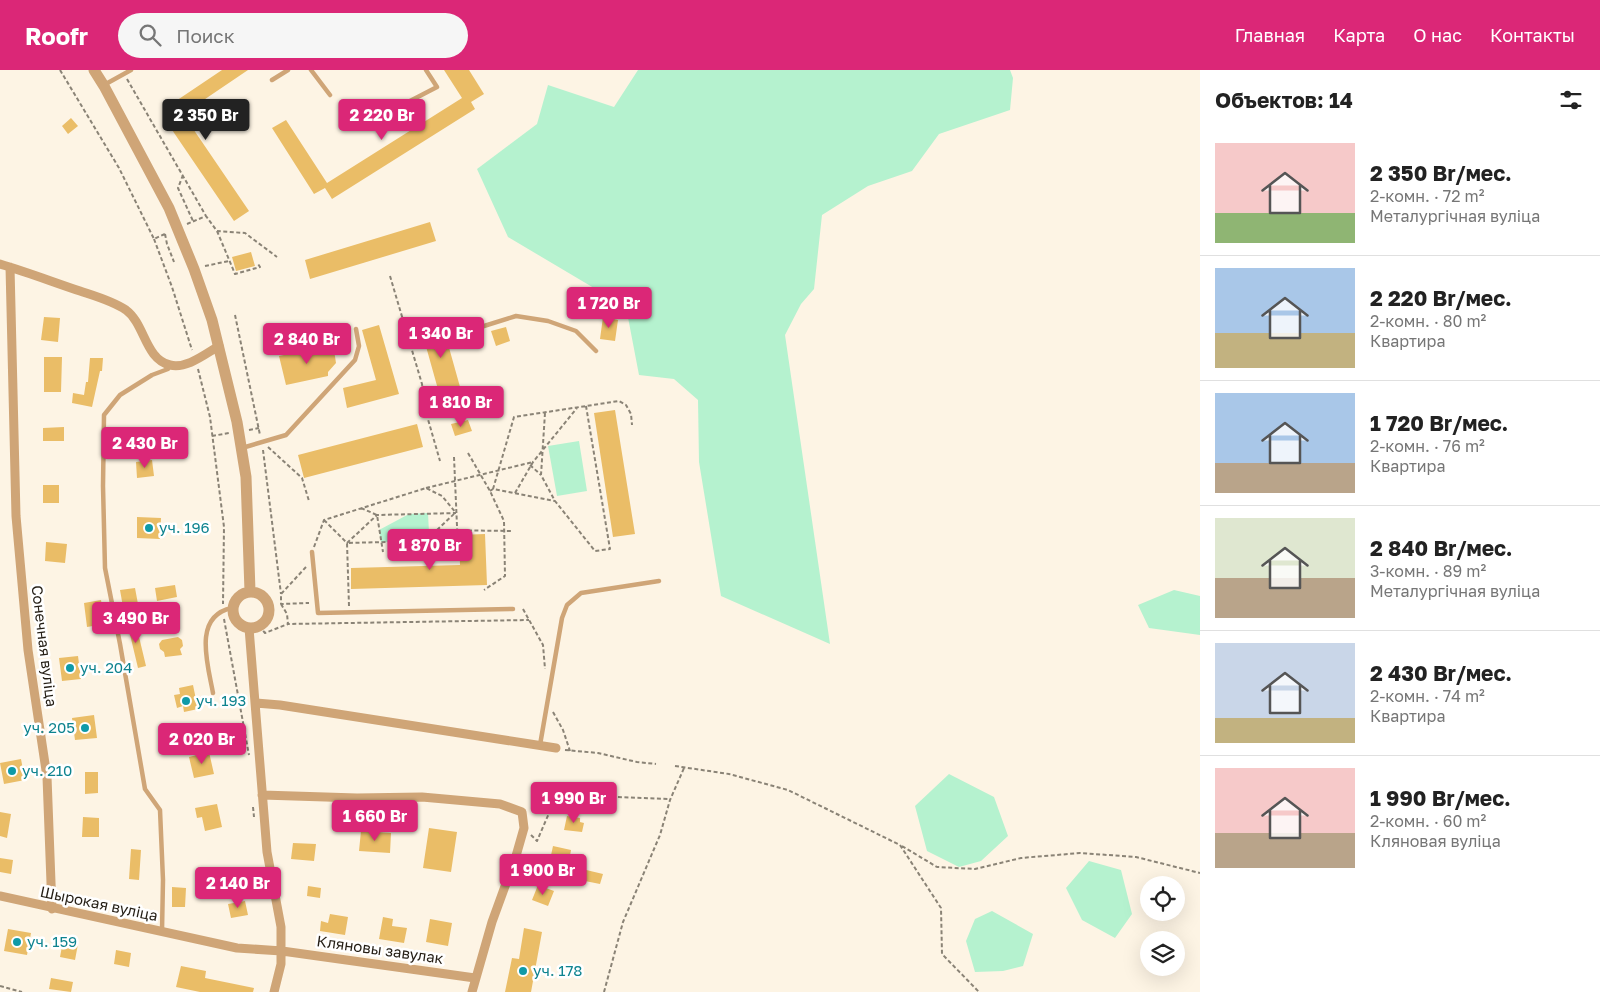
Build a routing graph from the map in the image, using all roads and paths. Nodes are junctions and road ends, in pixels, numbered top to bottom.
1 (94, 70) edge
2 (131, 70) edge
3 (288, 70) edge
4 (311, 70) edge
5 (426, 70) edge
6 (124, 74) junction
7 (272, 80) dead end
8 (104, 86) junction
9 (330, 95) dead end
10 (410, 101) dead end
11 (183, 175) junction
12 (206, 216) dead end
13 (193, 221) dead end
14 (217, 231) dead end
15 (165, 234) dead end
16 (154, 239) dead end
17 (229, 261) junction
18 (174, 262) dead end
19 (0, 264) edge
20 (258, 264) dead end
21 (10, 267) junction
22 (194, 269) junction
23 (390, 276) dead end
24 (234, 315) dead end
25 (356, 329) dead end
26 (468, 331) dead end
27 (219, 346) junction
28 (596, 351) dead end
29 (195, 359) junction
30 (169, 365) junction
31 (586, 406) junction
32 (576, 408) junction
33 (545, 413) junction
34 (632, 425) dead end
35 (262, 442) junction
36 (241, 448) junction
37 (543, 449) junction
38 (468, 453) dead end
39 (454, 457) dead end
40 (440, 462) dead end
41 (533, 462) junction
42 (528, 463) junction
43 (530, 466) junction
44 (498, 470) junction
45 (481, 474) junction
46 (542, 474) junction
47 (455, 480) junction
48 (426, 488) junction
49 (492, 490) junction
50 (515, 493) junction
51 (309, 501) dead end
52 (555, 501) junction
53 (361, 508) junction
54 (456, 512) junction
55 (377, 514) junction
56 (324, 520) junction
57 (437, 530) junction
58 (457, 530) junction
59 (505, 531) junction
60 (512, 531) dead end
61 (381, 542) junction
62 (347, 543) junction
63 (458, 549) dead end
64 (312, 552) junction
65 (382, 552) dead end
66 (659, 581) dead end
67 (484, 590) dead end
68 (250, 591) junction
69 (281, 594) junction
70 (317, 603) junction
71 (281, 604) junction
72 (228, 609) junction
73 (513, 610) dead end
74 (349, 613) junction
75 (529, 620) dead end
76 (288, 624) junction
77 (254, 627) junction
78 (213, 693) dead end
79 (256, 703) junction
80 (540, 745) junction
81 (556, 748) joint
82 (250, 761) dead end
83 (656, 764) dead end
84 (674, 766) dead end
85 (684, 768) junction
86 (262, 795) junction
87 (670, 800) junction
88 (253, 804) dead end
89 (254, 819) dead end
90 (524, 828) junction
91 (900, 845) junction
92 (1200, 873) edge
93 (0, 896) edge
94 (52, 909) junction
95 (162, 931) junction
96 (282, 950) junction
97 (475, 978) junction
98 (0, 986) edge
99 (22, 992) edge
100 (274, 992) edge
101 (472, 992) edge
102 (604, 992) edge
103 (979, 992) edge

1 - 8 street
2 - 6 lane
3 - 7 lane
4 - 9 lane
5 - 10 lane
6 - 8 lane
6 - 11 path
8 - 22 street
11 - 12 path
11 - 13 path
14 - 17 path
15 - 18 path
16 - 29 path
17 - 20 path
17 - 22 path
19 - 21 street
21 - 30 street
21 - 94 street, Сонечная вуліца
22 - 27 street
23 - 40 path
24 - 35 path
25 - 35 lane
26 - 28 lane
27 - 29 street
27 - 36 street
29 - 30 street
29 - 72 path
30 - 95 lane
31 - 32 path
31 - 34 path
31 - 52 path
32 - 33 path
32 - 37 path
33 - 37 path
33 - 44 path
35 - 36 lane
35 - 51 path
35 - 69 path
36 - 68 street
37 - 41 path
37 - 46 path
38 - 45 path
39 - 47 path
41 - 42 path
41 - 43 path
42 - 43 path
42 - 44 path
43 - 46 path
43 - 50 path
44 - 45 path
44 - 49 path
45 - 47 path
45 - 49 path
46 - 52 path
47 - 48 path
47 - 54 path
48 - 53 path
48 - 54 path
49 - 50 path
49 - 59 path
50 - 52 path
53 - 55 path
53 - 56 path
54 - 55 path
54 - 57 path
54 - 58 path
55 - 61 path
55 - 62 path
56 - 62 path
56 - 64 path
57 - 58 path
57 - 61 path
58 - 59 path
58 - 63 path
59 - 60 path
59 - 67 path
61 - 62 path
61 - 65 path
62 - 74 path
64 - 69 path
64 - 70 lane
66 - 80 lane
68 - 72 street
68 - 77 street
69 - 71 path
70 - 71 path
70 - 74 lane
71 - 76 path
72 - 77 street
72 - 78 lane
72 - 82 path
73 - 74 lane
75 - 76 path
76 - 77 path
77 - 79 street
79 - 80 street
79 - 86 street
80 - 81 street
81 - 83 path
84 - 85 path
85 - 87 path
85 - 91 path
86 - 90 street
86 - 96 street
87 - 90 path
87 - 102 path
88 - 89 path
90 - 97 street
91 - 92 path
91 - 103 path
93 - 94 street, Шырокая вуліца
94 - 95 street, Шырокая вуліца
95 - 96 street, Шырокая вуліца
96 - 97 street, Кляновы завулак
96 - 100 street
97 - 101 street
98 - 99 path

